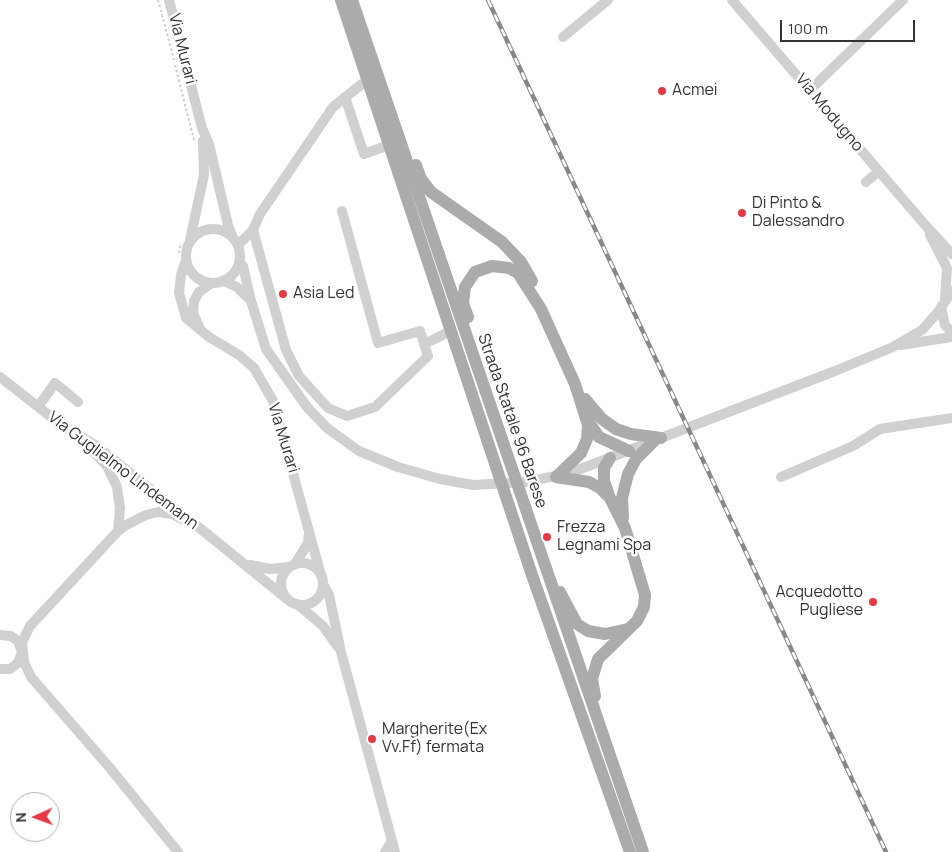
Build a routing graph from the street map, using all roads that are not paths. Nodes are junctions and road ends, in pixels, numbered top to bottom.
1 (169, 0) edge
2 (341, 0) edge
3 (352, 0) edge
4 (608, 0) edge
5 (732, 0) edge
6 (903, 0) edge
7 (563, 37) dead end
8 (368, 80) junction
9 (810, 90) junction
10 (383, 93) junction
11 (345, 97) junction
12 (202, 128) junction
13 (389, 145) junction
14 (879, 171) junction
15 (866, 182) dead end
16 (342, 211) dead end
17 (926, 226) junction
18 (252, 230) junction
19 (190, 240) junction
20 (236, 241) junction
21 (952, 254) edge
22 (186, 260) junction
23 (239, 261) junction
24 (950, 264) edge
25 (224, 281) junction
26 (212, 283) junction
27 (952, 291) edge
28 (250, 301) junction
29 (943, 303) junction
30 (541, 309) junction
31 (200, 330) junction
32 (451, 331) junction
33 (952, 333) edge
34 (952, 337) edge
35 (424, 344) junction
36 (893, 347) junction
37 (2, 379) edge
38 (576, 384) junction
39 (78, 402) dead end
40 (490, 406) junction
41 (38, 407) junction
42 (952, 418) edge
43 (587, 419) junction
44 (60, 424) junction
45 (660, 439) junction
46 (629, 451) junction
47 (610, 458) junction
48 (781, 477) dead end
49 (553, 478) junction
50 (520, 497) junction
51 (610, 498) junction
52 (200, 528) junction
53 (625, 528) junction
54 (118, 531) junction
55 (309, 532) junction
56 (246, 564) junction
57 (292, 566) junction
58 (322, 579) junction
59 (286, 598) junction
60 (297, 604) junction
61 (630, 628) junction
62 (0, 635) edge
63 (22, 652) junction
64 (341, 652) junction
65 (1, 670) edge
66 (624, 797) junction
67 (392, 841) junction
68 (178, 852) edge
69 (385, 852) edge
70 (395, 852) edge
71 (630, 852) edge
72 (643, 852) edge

1 - 12 street, Via Murari
2 - 8 main road, Strada Statale 96 Barese
3 - 10 main road, Strada Statale 96 Barese
4 - 7 street
5 - 9 street, Via Modugno
6 - 9 street
8 - 11 street
8 - 13 main road, Strada Statale 96 Barese
9 - 14 street, Via Modugno
10 - 30 main road
10 - 40 main road, Strada Statale 96 Barese
11 - 13 street
11 - 18 street
12 - 19 street, Via Murari
12 - 20 street, Via Murari
13 - 32 main road, Strada Statale 96 Barese
14 - 15 street
14 - 17 street, Via Modugno
16 - 35 street
17 - 21 street, Via Modugno
17 - 24 street, Via Modugno
18 - 20 street
18 - 35 street
19 - 20 street
19 - 22 street
20 - 23 street
22 - 26 street
22 - 31 street, Via Murari
23 - 25 street
23 - 28 street
24 - 29 street, Via Modugno
25 - 26 street
25 - 28 street
26 - 31 street
27 - 29 street
28 - 49 street
29 - 33 street
29 - 36 street
30 - 38 main road
30 - 40 main road
31 - 55 street, Via Murari
32 - 35 street
32 - 71 main road, Strada Statale 96 Barese
34 - 36 street
36 - 45 street
37 - 41 street, Via Guglielmo Lindemann
38 - 43 main road
38 - 45 main road
39 - 41 street
40 - 50 main road, Strada Statale 96 Barese
41 - 44 street, Via Guglielmo Lindemann
42 - 48 street
43 - 46 main road
43 - 49 main road
44 - 52 street, Via Guglielmo Lindemann
44 - 54 street
45 - 46 street
45 - 53 main road
46 - 47 street
47 - 49 street
47 - 51 main road
49 - 51 main road
50 - 61 main road
50 - 66 main road, Strada Statale 96 Barese
51 - 53 main road
52 - 54 street
52 - 56 street, Via Guglielmo Lindemann
53 - 61 main road
54 - 63 street
55 - 57 street
55 - 58 street, Via Murari
56 - 57 street
56 - 59 street, Via Murari
57 - 58 street
57 - 59 street
58 - 60 street
58 - 64 street, Via Murari
59 - 60 street, Via Murari
60 - 64 street, Via Murari
61 - 66 main road
62 - 63 street
63 - 65 street
63 - 68 street
64 - 67 street, Via Murari
66 - 72 main road, Strada Statale 96 Barese
67 - 69 street
67 - 70 street, Via Murari

